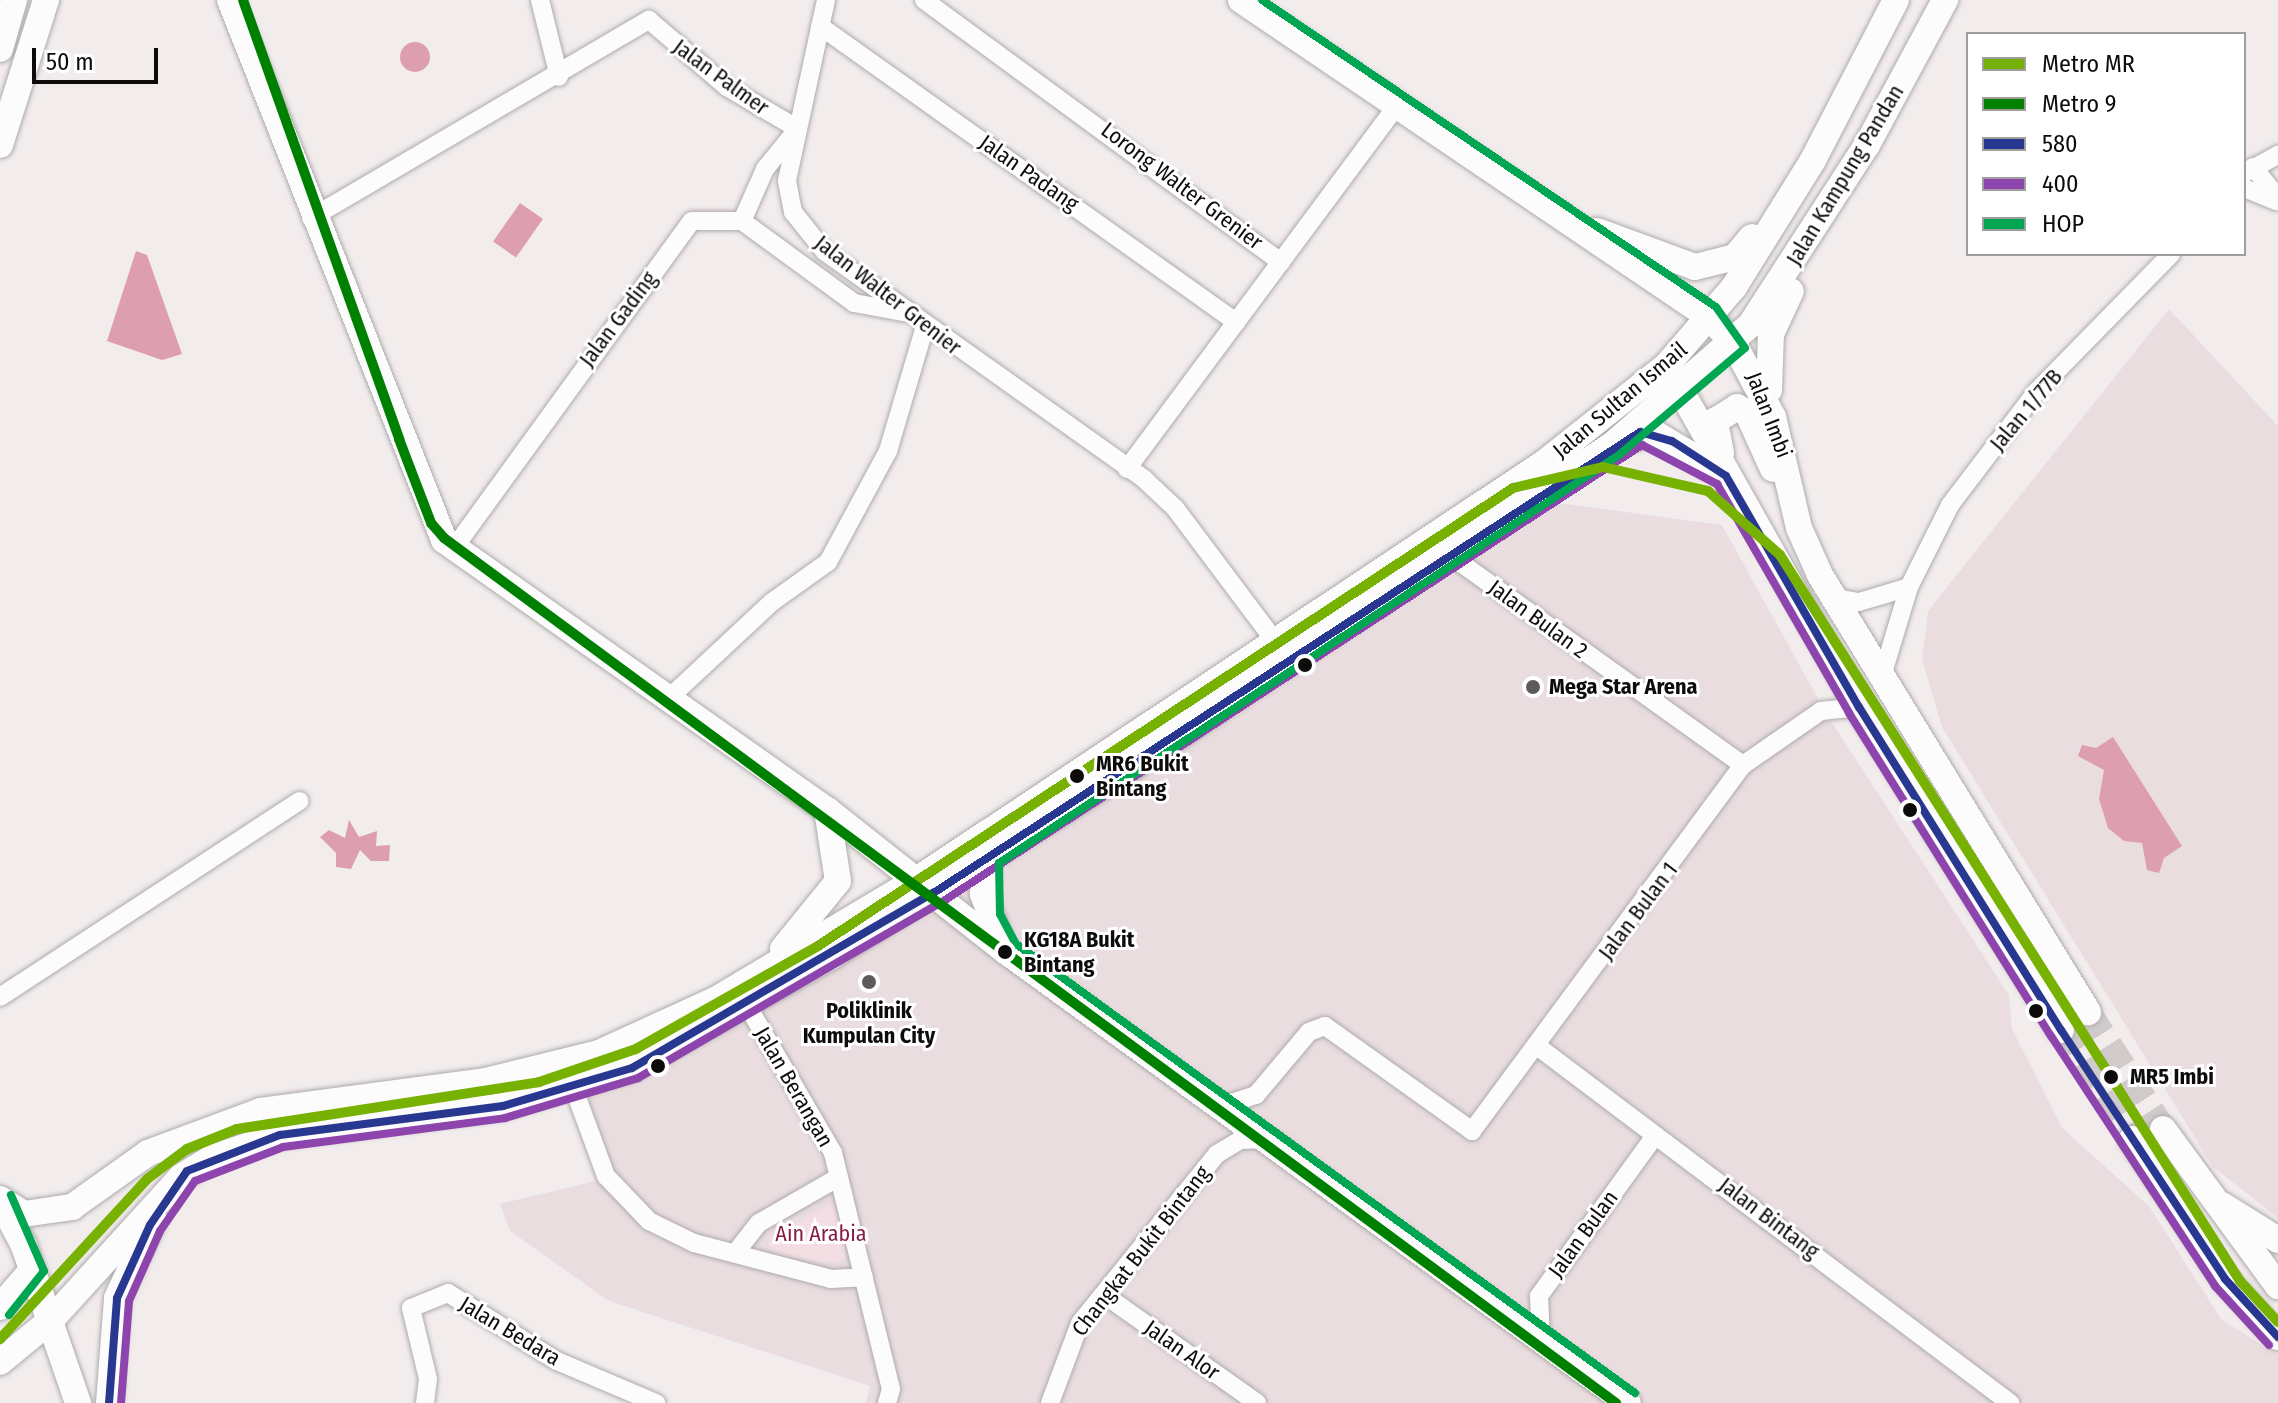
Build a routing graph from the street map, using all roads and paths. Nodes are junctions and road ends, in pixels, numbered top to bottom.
1 (14, 0) edge
2 (46, 0) edge
3 (230, 0) edge
4 (540, 0) edge
5 (826, 0) edge
6 (924, 0) edge
7 (1241, 0) edge
8 (1254, 0) edge
9 (1896, 0) edge
10 (1945, 0) edge
11 (820, 26) junction
12 (1281, 28) junction
13 (0, 49) edge
14 (559, 77) junction
15 (1396, 107) junction
16 (798, 129) junction
17 (0, 145) edge
18 (1867, 145) junction
19 (2276, 159) edge
20 (1813, 160) junction
21 (2248, 170) edge
22 (1796, 186) junction
23 (2246, 189) edge
24 (2278, 200) edge
25 (1549, 212) junction
26 (311, 218) junction
27 (742, 221) junction
28 (2169, 256) edge
29 (1281, 262) junction
30 (904, 312) junction
31 (1709, 317) junction
32 (1236, 322) junction
33 (925, 326) junction
34 (1734, 344) junction
35 (1673, 377) junction
36 (1774, 423) junction
37 (1612, 445) junction
38 (1127, 469) junction
39 (1726, 476) junction
40 (1799, 528) junction
41 (454, 548) junction
42 (1451, 556) junction
43 (1909, 587) junction
44 (1836, 598) junction
45 (1275, 641) junction
46 (1839, 671) junction
47 (1883, 673) junction
48 (668, 699) junction
49 (1859, 707) junction
50 (1821, 711) junction
51 (1743, 765) junction
52 (300, 801) dead end
53 (827, 810) junction
54 (989, 855) junction
55 (926, 885) junction
56 (1007, 952) junction
57 (770, 965) junction
58 (0, 997) edge
59 (747, 1005) junction
60 (2088, 1012) tunnel mouth
61 (2061, 1030) tunnel mouth
62 (1537, 1046) junction
63 (574, 1089) junction
64 (1225, 1105) junction
65 (2163, 1129) tunnel mouth
66 (1655, 1136) junction
67 (2132, 1139) tunnel mouth
68 (1268, 1140) junction
69 (181, 1177) junction
70 (839, 1177) junction
71 (2212, 1199) junction
72 (0, 1200) edge
73 (2278, 1240) edge
74 (736, 1252) junction
75 (32, 1270) junction
76 (864, 1277) junction
77 (2278, 1286) edge
78 (1106, 1296) junction
79 (0, 1307) edge
80 (51, 1320) junction
81 (2278, 1337) edge
82 (1541, 1340) junction
83 (0, 1362) edge
84 (2001, 1400) edge
85 (78, 1403) edge
86 (109, 1403) edge
87 (425, 1403) edge
88 (656, 1403) edge
89 (887, 1403) edge
90 (1050, 1403) edge
91 (1257, 1403) edge
92 (1628, 1403) edge

1 - 13 main road
2 - 17 main road
3 - 26 main road
4 - 14 street
5 - 11 street, Jalan Walter Grenier
6 - 29 street, Lorong Walter Grenier
7 - 12 main road, Jalan Imbi
8 - 12 street
9 - 20 main road, Jalan Kampung Pandan
10 - 18 main road, Jalan Kampung Pandan
11 - 16 street, Jalan Walter Grenier
11 - 32 street, Jalan Padang
12 - 15 main road, Jalan Imbi
14 - 16 street, Jalan Palmer
14 - 26 street
15 - 25 main road, Jalan Imbi
15 - 29 street, Lorong Walter Grenier
16 - 27 street
16 - 30 street, Jalan Walter Grenier
18 - 20 main road
18 - 34 main road, Jalan Kampung Pandan
18 - 36 main road
19 - 21 street
20 - 22 main road, Jalan Kampung Pandan
21 - 24 street
22 - 25 main road
22 - 31 main road, Jalan Kampung Pandan
23 - 24 street
25 - 31 main road, Jalan Imbi
26 - 41 main road
27 - 30 street
27 - 41 street, Jalan Gading
28 - 43 street, Jalan 1/77B
29 - 32 street
30 - 33 street, Jalan Walter Grenier
31 - 34 main road, Jalan Imbi
31 - 35 main road, Jalan Sultan Ismail
32 - 38 street
33 - 38 street, Jalan Walter Grenier
33 - 48 street
34 - 35 main road
34 - 36 main road, Jalan Imbi
35 - 37 main road, Jalan Sultan Ismail
35 - 39 main road
35 - 45 main road, Jalan Sultan Ismail
36 - 40 main road, Jalan Imbi
37 - 39 main road
37 - 42 main road, Jalan Sultan Ismail
38 - 45 street, Jalan Walter Grenier
39 - 40 main road
39 - 46 main road
40 - 44 main road, Jalan Imbi
41 - 48 main road
42 - 51 street, Jalan Bulan 2
42 - 54 main road, Jalan Sultan Ismail
43 - 44 street
43 - 47 street, Jalan 1/77B
44 - 47 main road, Jalan Imbi
45 - 55 main road, Jalan Sultan Ismail
46 - 49 main road
46 - 50 street
47 - 60 main road, Jalan Imbi
48 - 53 main road
49 - 50 street, Jalan Bulan 1
49 - 61 main road
50 - 51 street, Jalan Bulan 1
51 - 62 street, Jalan Bulan 1
52 - 58 street
53 - 55 main road
53 - 57 main road
54 - 55 main road, Jalan Sultan Ismail
54 - 56 main road
55 - 56 main road
55 - 57 main road, Jalan Sultan Ismail
55 - 59 main road, Jalan Sultan Ismail
56 - 64 main road
57 - 72 main road, Jalan Sultan Ismail
59 - 63 main road, Jalan Sultan Ismail
59 - 70 street, Jalan Berangan
62 - 64 street, Jalan Bulan 1
62 - 66 street, Jalan Bintang
63 - 69 main road, Jalan Sultan Ismail
63 - 74 street
64 - 68 main road
65 - 71 main road
66 - 82 street, Jalan Bulan
66 - 84 street, Jalan Bintang
67 - 81 main road
68 - 78 street, Changkat Bukit Bintang
68 - 82 main road
69 - 80 main road, Jalan Sultan Ismail
69 - 86 main road
70 - 74 street
70 - 76 street, Jalan Berangan
71 - 73 main road
71 - 77 main road
72 - 75 main road
74 - 76 street
75 - 79 main road
75 - 80 main road
76 - 89 street, Jalan Berangan
78 - 90 street, Changkat Bukit Bintang
78 - 91 street, Jalan Alor
80 - 83 main road, Jalan Sultan Ismail
80 - 85 main road
82 - 92 main road
87 - 88 street, Jalan Bedara

